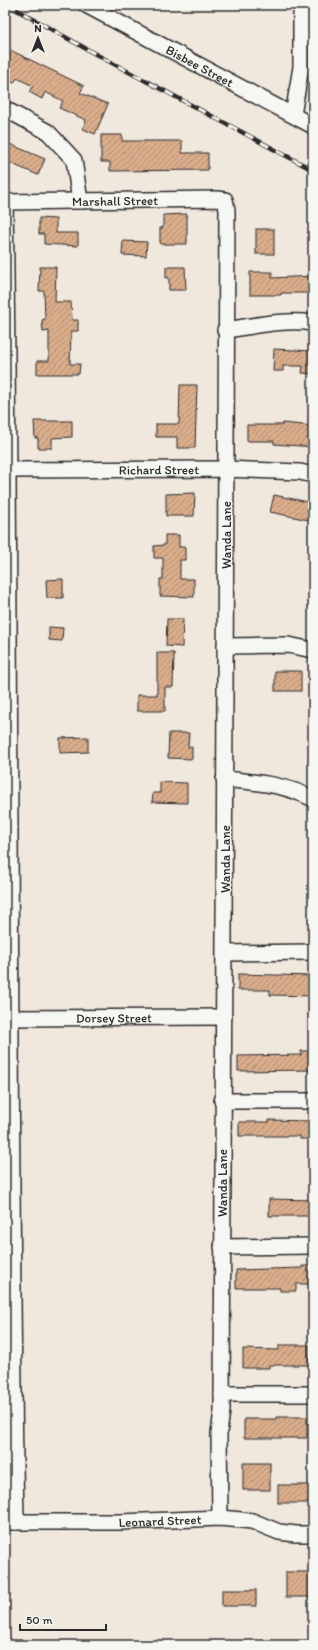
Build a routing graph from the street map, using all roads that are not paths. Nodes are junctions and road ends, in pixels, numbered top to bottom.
1 (86, 5) edge
2 (301, 5) edge
3 (307, 48) edge
4 (5, 110) edge
5 (293, 115) junction
6 (313, 126) edge
7 (80, 200) junction
8 (225, 200) joint
9 (5, 202) edge
10 (313, 323) edge
11 (225, 330) junction
12 (226, 469) junction
13 (7, 470) edge
14 (313, 475) edge
15 (225, 646) junction
16 (313, 650) edge
17 (224, 779) junction
18 (313, 799) edge
19 (313, 952) edge
20 (225, 953) junction
21 (224, 1017) junction
22 (8, 1018) edge
23 (222, 1101) junction
24 (313, 1101) edge
25 (313, 1246) edge
26 (222, 1247) junction
27 (222, 1394) junction
28 (313, 1394) edge
29 (220, 1518) junction
30 (10, 1522) edge
31 (313, 1534) edge

1 - 5 street, Bisbee Street
2 - 3 street
3 - 5 street
4 - 7 street
5 - 6 street, Bisbee Street
7 - 8 street, Marshall Street
7 - 9 street, Marshall Street
8 - 11 street, Wanda Lane
9 - 13 street
10 - 11 street
11 - 12 street, Wanda Lane
12 - 13 street, Richard Street
12 - 14 street, Richard Street
12 - 15 street, Wanda Lane
13 - 22 street
15 - 16 street
15 - 17 street, Wanda Lane
17 - 18 street
17 - 20 street, Wanda Lane
19 - 20 street
20 - 21 street, Wanda Lane
21 - 22 street, Dorsey Street
21 - 23 street, Wanda Lane
22 - 30 street
23 - 24 street
23 - 26 street, Wanda Lane
25 - 26 street
26 - 27 street, Wanda Lane
27 - 28 street
27 - 29 street, Wanda Lane
29 - 30 street, Leonard Street
29 - 31 street, Leonard Street

